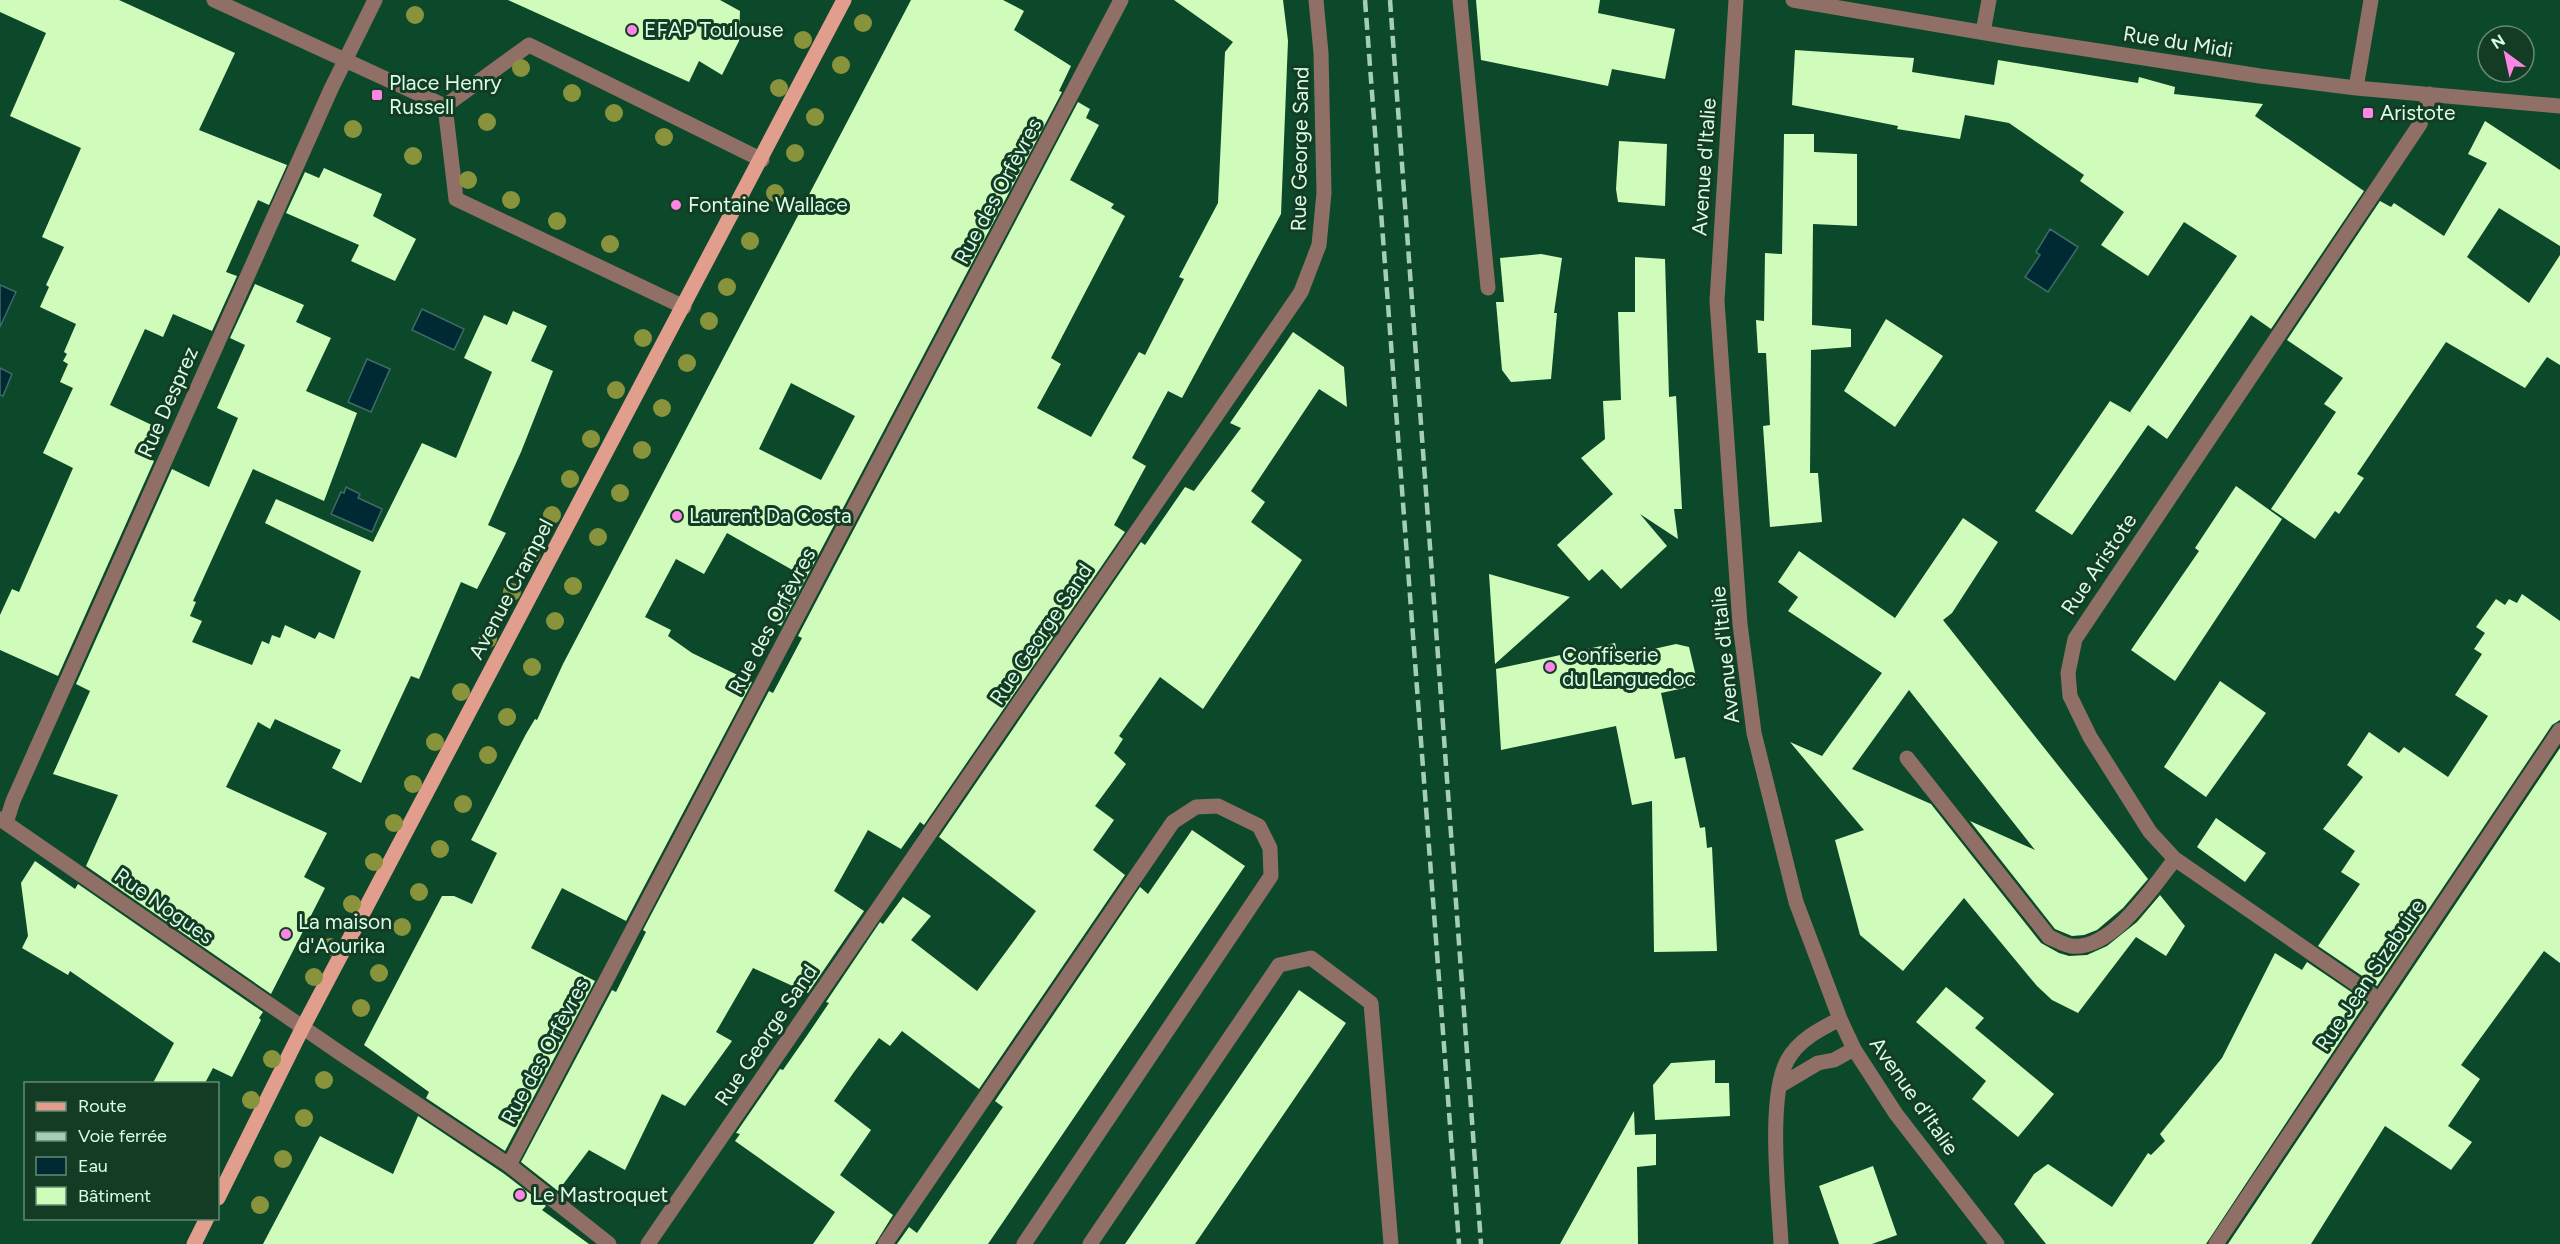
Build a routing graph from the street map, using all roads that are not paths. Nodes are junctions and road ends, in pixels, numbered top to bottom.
1 (214, 0) edge
2 (375, 0) edge
3 (844, 0) edge
4 (1121, 0) edge
5 (1316, 0) edge
6 (1460, 0) edge
7 (1736, 0) edge
8 (1793, 0) edge
9 (1989, 0) edge
10 (2371, 0) edge
11 (1983, 32) junction
12 (346, 59) junction
13 (2356, 88) junction
14 (2430, 94) junction
15 (445, 106) junction
16 (2560, 106) edge
17 (762, 160) junction
18 (1488, 288) dead end
19 (684, 307) junction
20 (2560, 730) edge
21 (1907, 758) dead end
22 (3, 821) edge
23 (2175, 859) junction
24 (2378, 999) junction
25 (1840, 1019) junction
26 (303, 1027) junction
27 (1854, 1049) junction
28 (1781, 1085) junction
29 (509, 1165) junction
30 (219, 1196) edge
31 (206, 1220) edge
32 (194, 1244) edge
33 (609, 1244) edge
34 (648, 1244) edge
35 (885, 1244) edge
36 (1024, 1244) edge
37 (1090, 1244) edge
38 (1391, 1244) edge
39 (1781, 1244) edge
40 (1997, 1244) edge
41 (2216, 1244) edge

1 - 12 street
2 - 12 street, Rue Desprez
3 - 17 main road, Avenue Crampel
4 - 29 street, Rue des Orfèvres
5 - 34 street, Rue George Sand
6 - 18 street
7 - 25 street, Avenue d'Italie
8 - 11 street, Rue du Midi
9 - 11 street
10 - 13 street
11 - 13 street, Rue du Midi
12 - 15 street
12 - 22 street, Rue Desprez
13 - 14 street, Rue du Midi
14 - 16 street, Rue du Midi
14 - 23 street, Rue Aristote
15 - 17 street
15 - 19 street
17 - 19 main road, Avenue Crampel
19 - 26 main road, Avenue Crampel
20 - 24 street, Rue Jean Sizabuire
21 - 23 street
22 - 26 street, Rue Nogues
23 - 24 street, Rue Aristote
24 - 41 street, Rue Jean Sizabuire
25 - 27 street, Avenue d'Italie
25 - 28 street
26 - 29 street, Rue Nogues
26 - 30 main road, Avenue Crampel
27 - 28 street
27 - 40 street, Avenue d'Italie
28 - 39 street
29 - 33 street, Rue Nogues
31 - 32 main road
35 - 36 street
37 - 38 street

